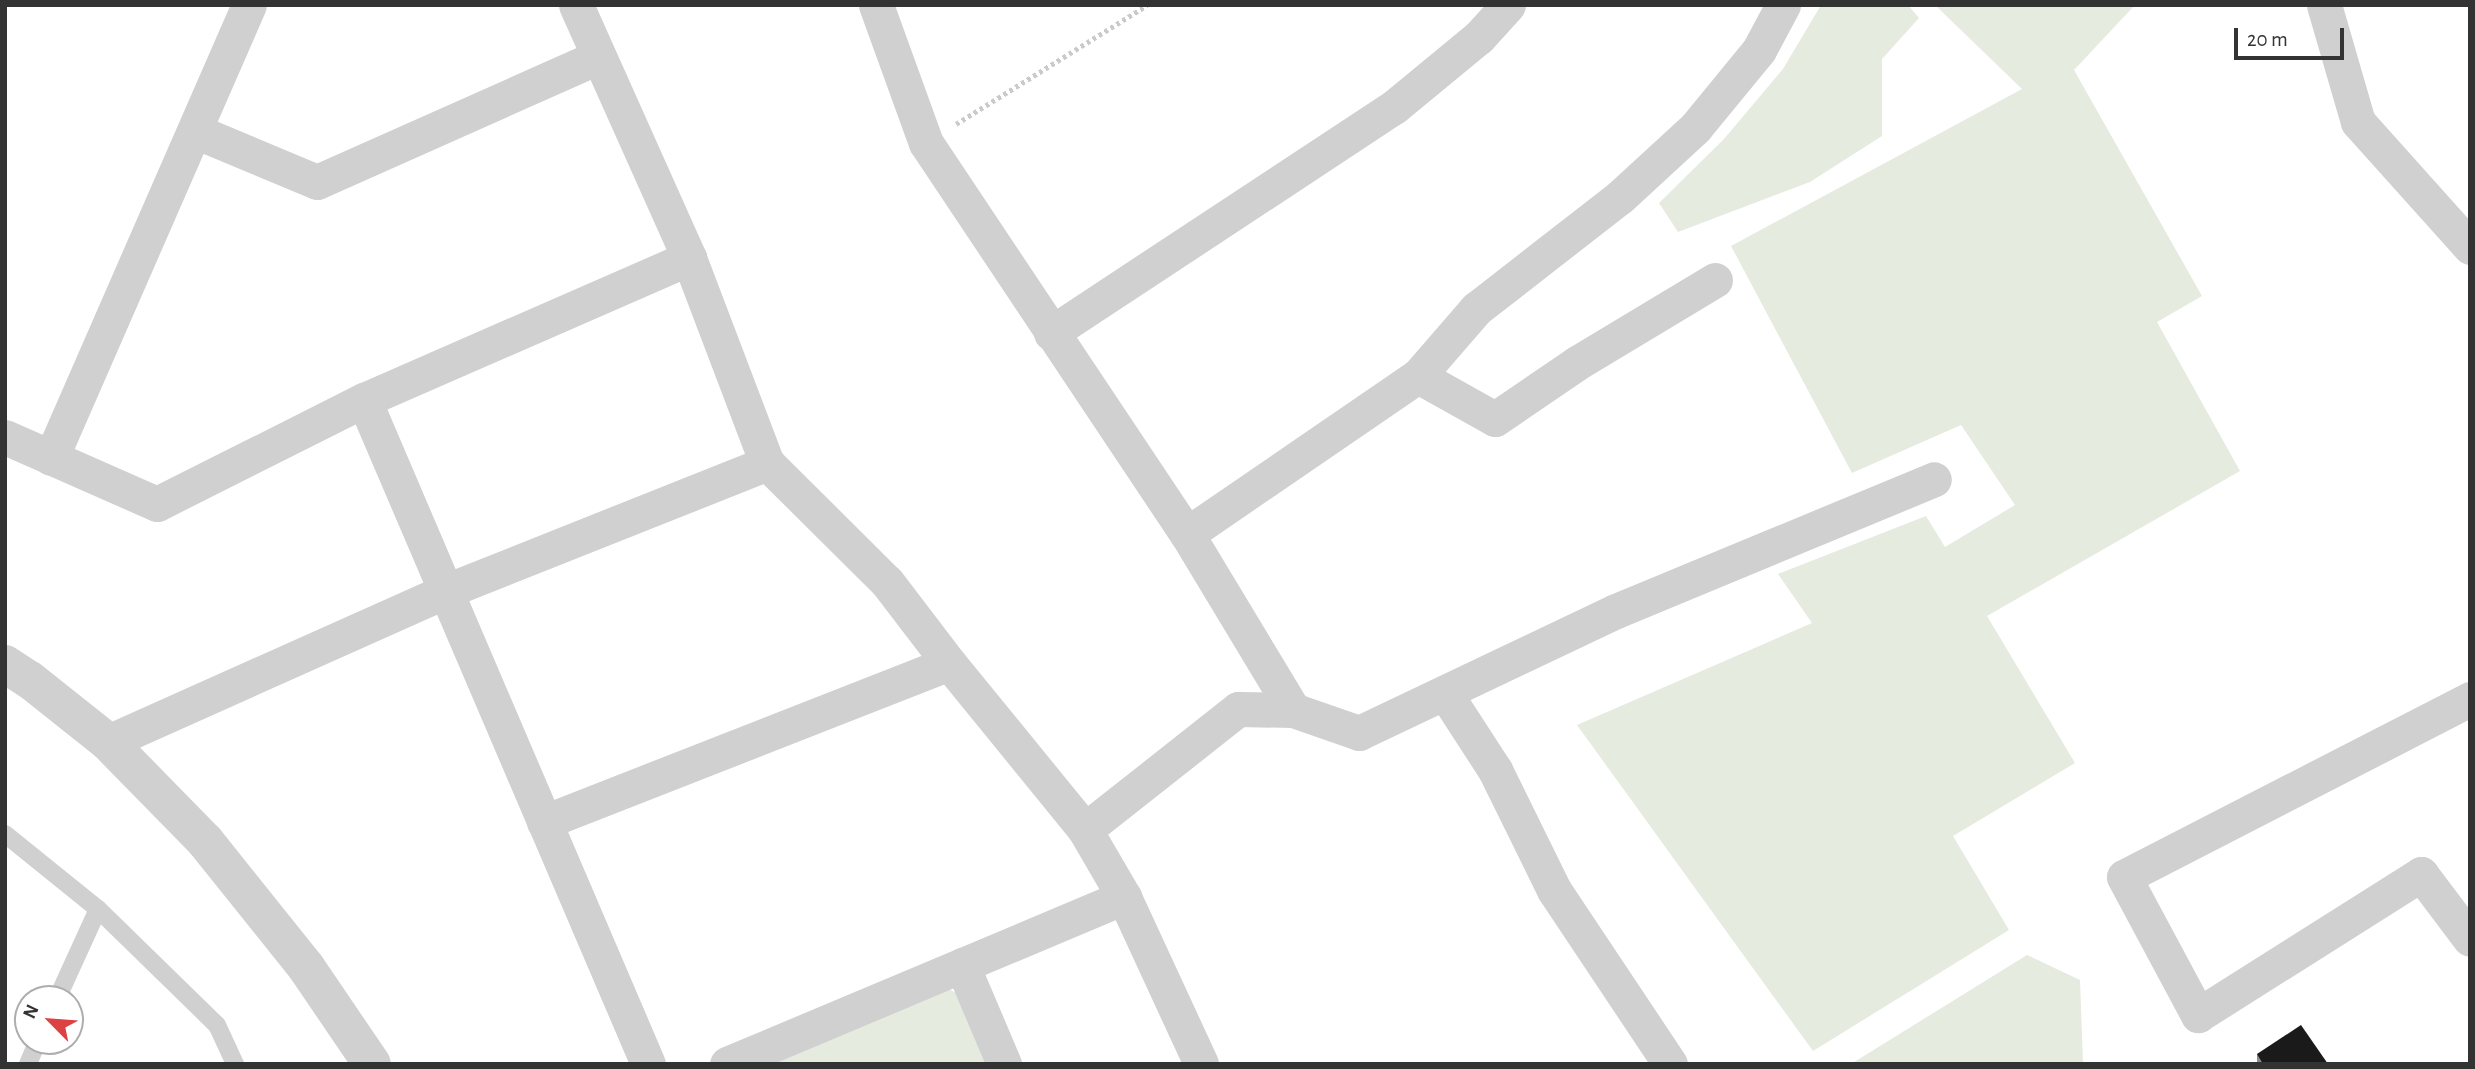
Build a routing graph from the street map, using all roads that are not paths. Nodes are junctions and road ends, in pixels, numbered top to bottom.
1 (249, 5) edge
2 (576, 5) edge
3 (876, 5) edge
4 (1508, 5) edge
5 (1783, 5) edge
6 (2324, 5) edge
7 (598, 57) junction
8 (195, 131) junction
9 (2470, 247) edge
10 (689, 258) junction
11 (1715, 280) dead end
12 (1051, 333) junction
13 (1418, 376) junction
14 (364, 400) junction
15 (5, 437) edge
16 (51, 458) junction
17 (767, 463) junction
18 (1934, 479) dead end
19 (1187, 534) junction
20 (446, 591) junction
21 (949, 663) junction
22 (5, 664) edge
23 (1444, 693) junction
24 (2470, 699) edge
25 (1293, 710) junction
26 (108, 742) junction
27 (544, 822) junction
28 (1085, 830) junction
29 (5, 834) edge
30 (1124, 897) junction
31 (98, 909) junction
32 (2470, 939) edge
33 (962, 965) junction
34 (63, 985) edge
35 (234, 1064) edge
36 (372, 1064) edge
37 (648, 1064) edge
38 (727, 1064) edge
39 (1004, 1064) edge
40 (1200, 1064) edge
41 (1670, 1064) edge

1 - 8 street
2 - 7 street
3 - 12 street
4 - 12 street
5 - 13 street
6 - 9 street
7 - 8 street
7 - 10 street
8 - 16 street
10 - 14 street
10 - 17 street
11 - 13 street
12 - 19 street
13 - 19 street
14 - 16 street
14 - 20 street
15 - 16 street
17 - 20 street
17 - 21 street
18 - 23 street
19 - 25 street
20 - 26 street
20 - 27 street
21 - 27 street
21 - 28 street
22 - 26 street
23 - 25 street
23 - 41 street
24 - 32 street
25 - 28 street
26 - 36 street
27 - 37 street
28 - 30 street
29 - 31 lane
30 - 33 street
30 - 40 street
31 - 34 lane
31 - 35 lane
33 - 38 street
33 - 39 street

